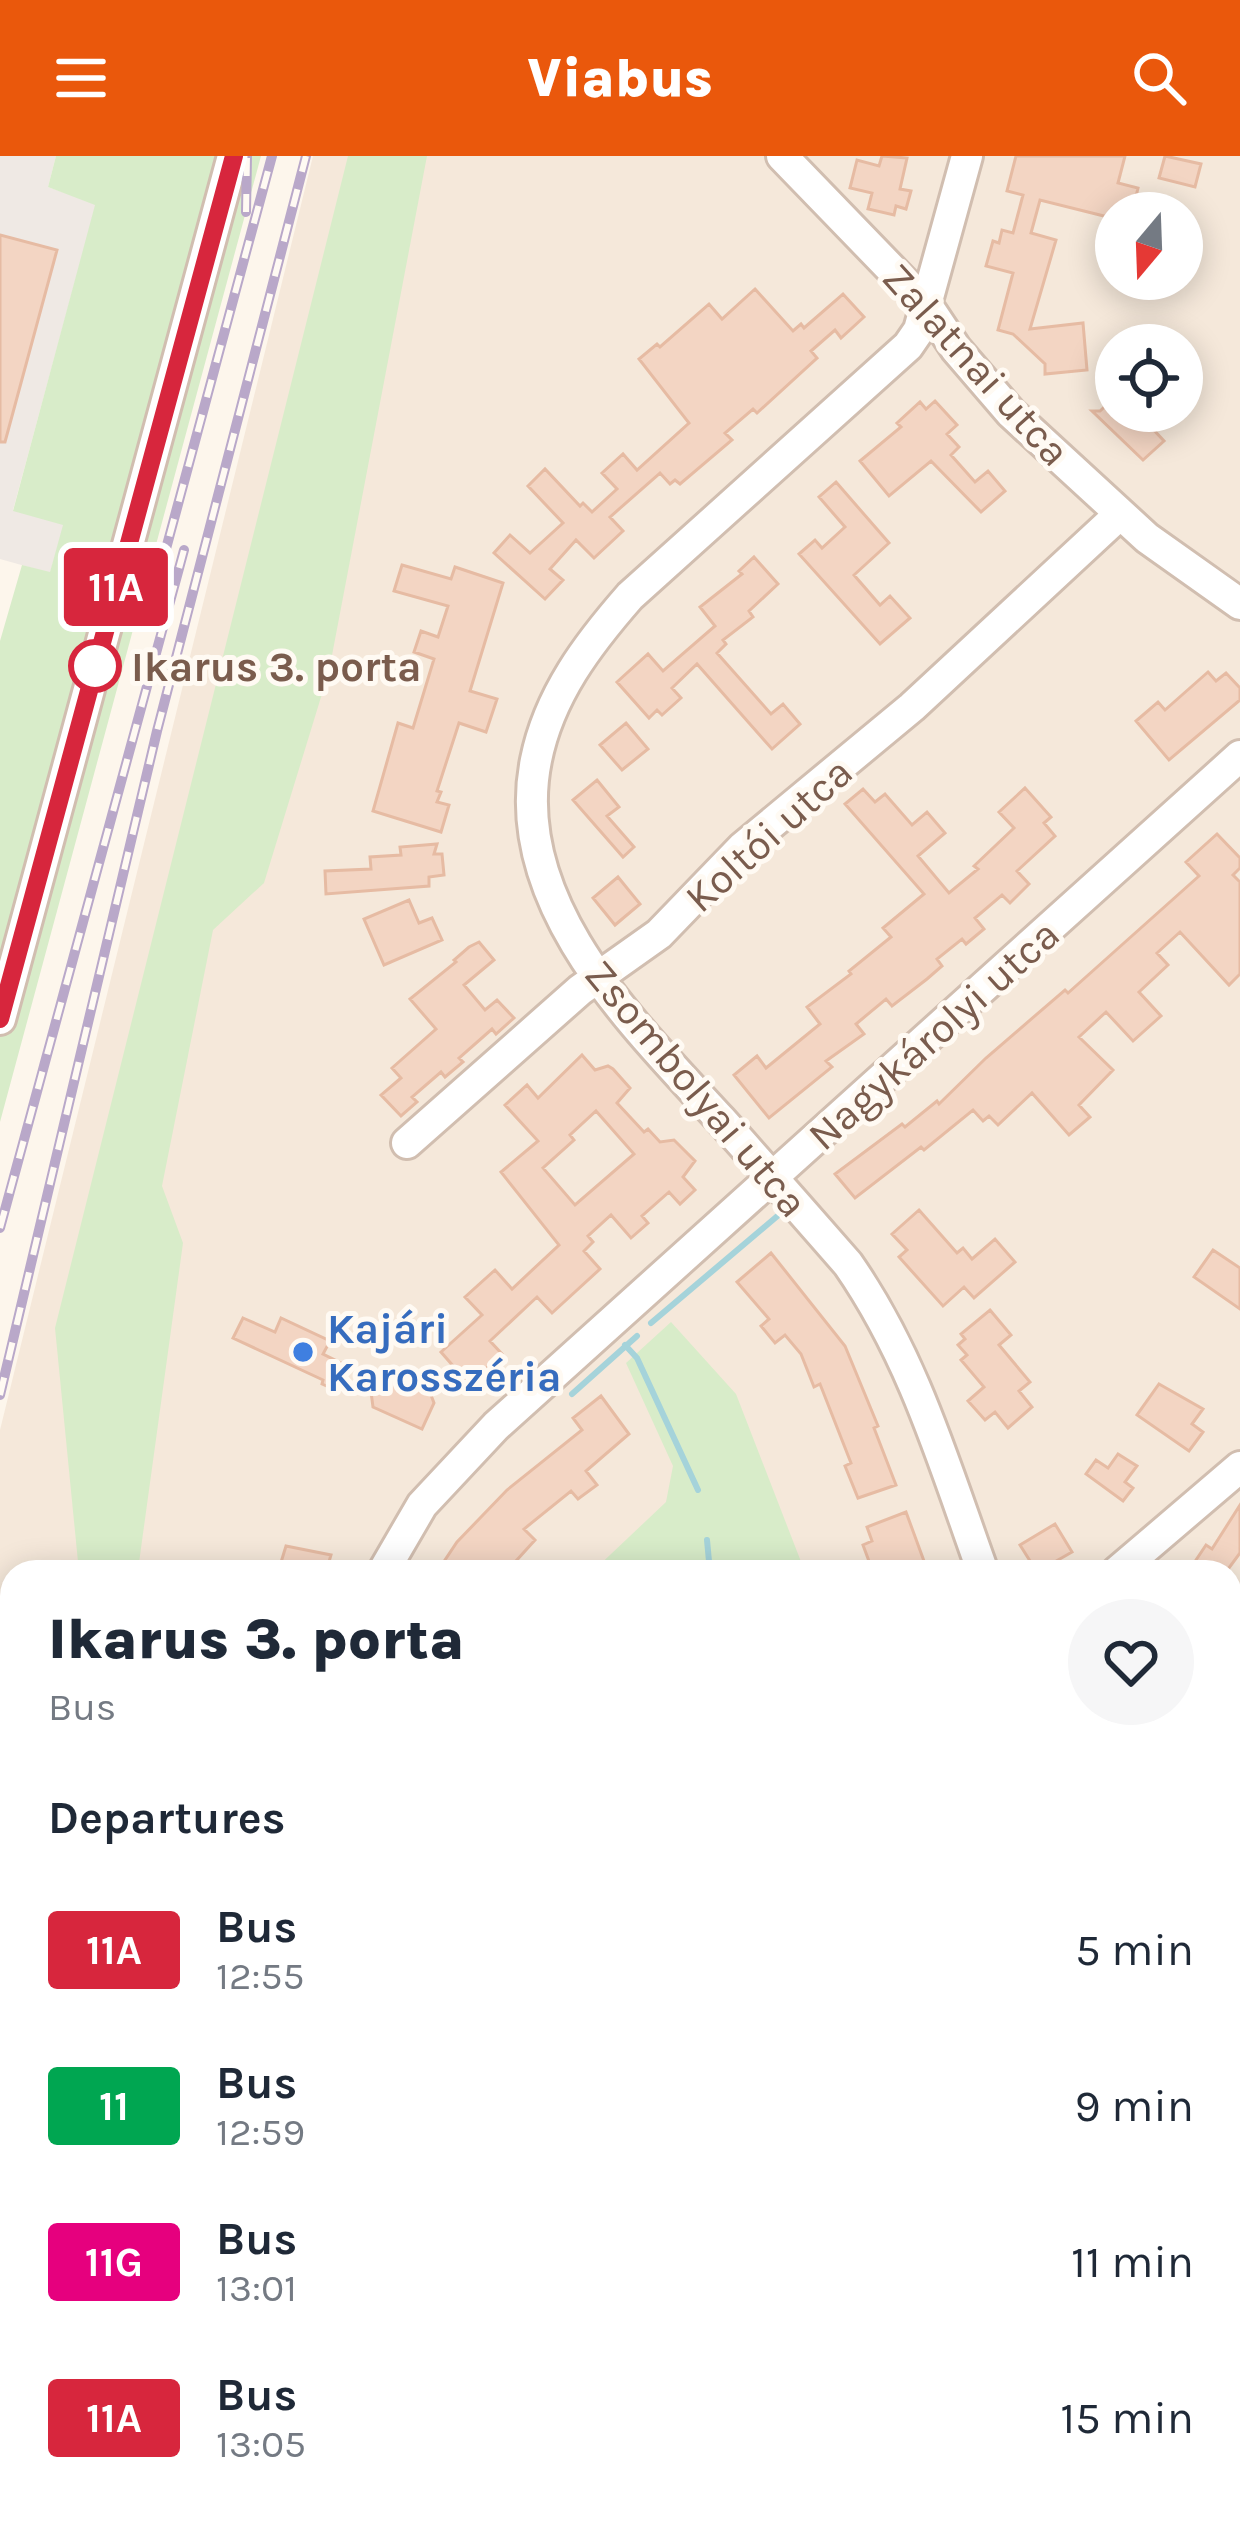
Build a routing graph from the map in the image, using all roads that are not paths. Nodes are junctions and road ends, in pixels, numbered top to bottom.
1 (233, 156) edge
2 (782, 156) edge
3 (967, 156) edge
4 (928, 307) junction
5 (1120, 514) junction
6 (1240, 604) edge
7 (1240, 756) edge
8 (596, 980) junction
9 (0, 1018) edge
10 (407, 1143) dead end
11 (773, 1178) junction
12 (1240, 1466) edge
13 (389, 1560) edge
14 (979, 1560) edge
15 (1131, 1560) edge

1 - 9 street
2 - 4 street, Zalatnai utca
3 - 4 street, Zsombolyai utca
4 - 5 street, Zalatnai utca
4 - 8 street, Zsombolyai utca
5 - 6 street, Zalatnai utca
5 - 8 street, Koltói utca
7 - 11 street, Nagykárolyi utca
8 - 10 street, Koltói utca
8 - 11 street, Zsombolyai utca
11 - 13 street, Nagykárolyi utca
11 - 14 street, Zsombolyai utca
12 - 15 street

